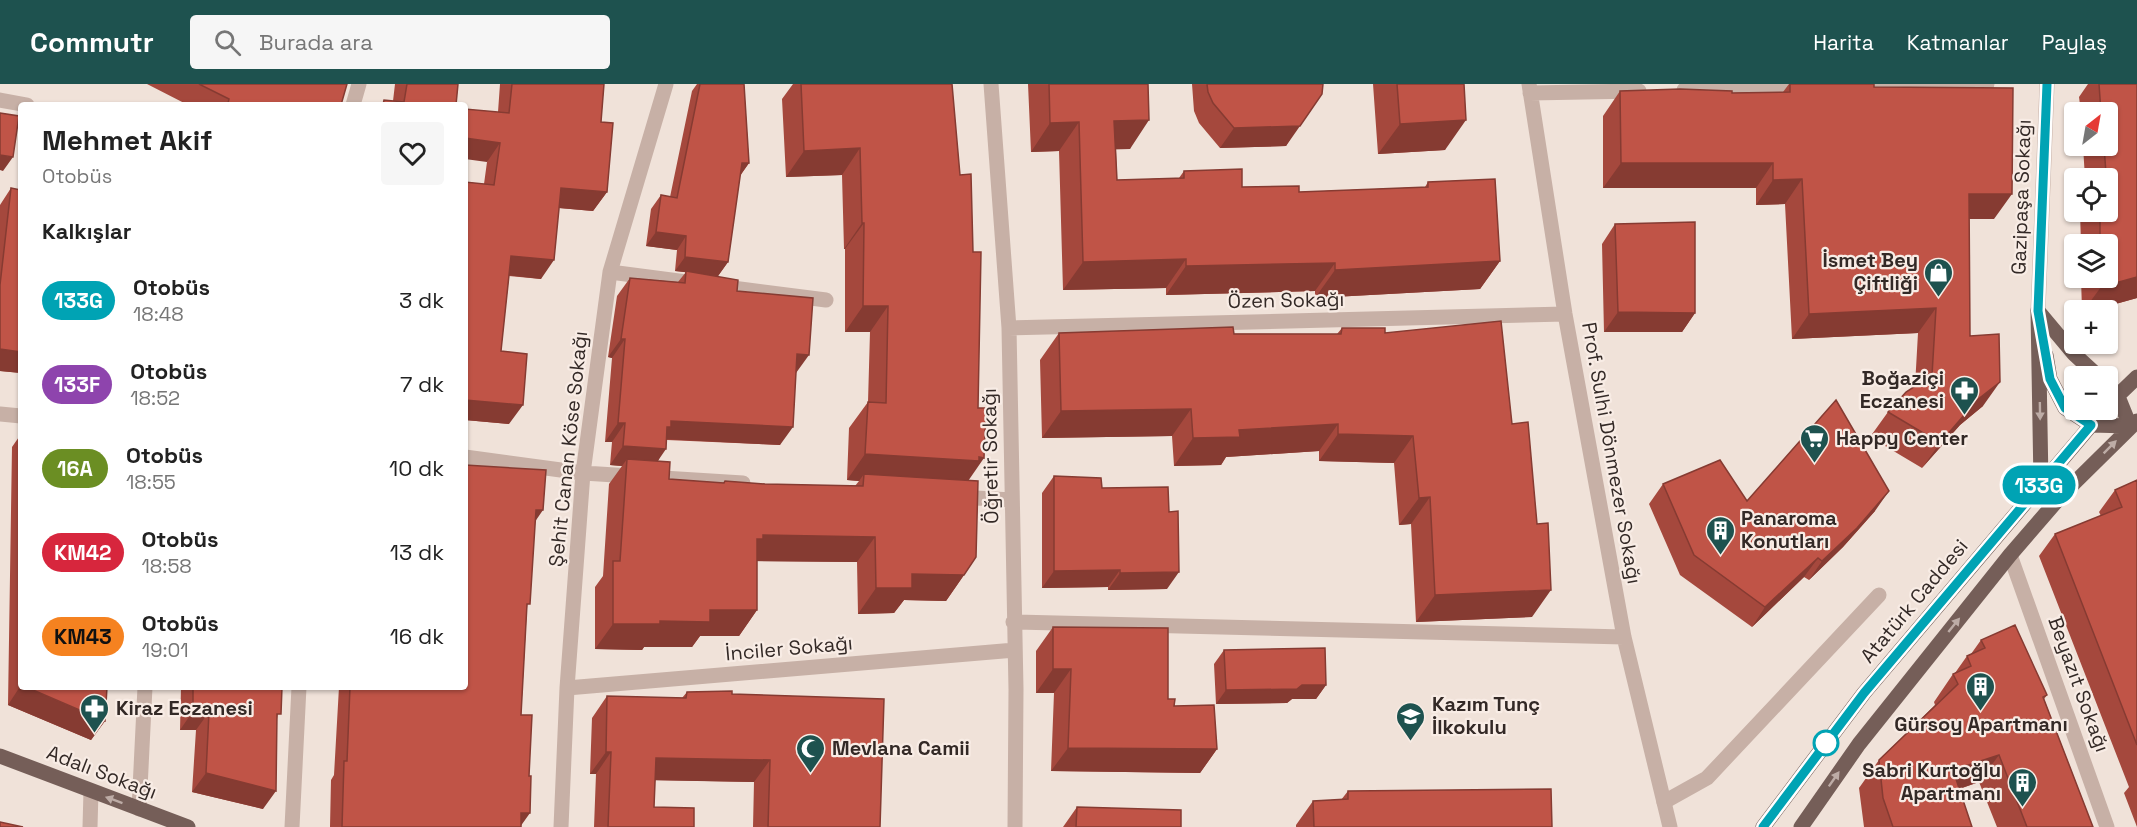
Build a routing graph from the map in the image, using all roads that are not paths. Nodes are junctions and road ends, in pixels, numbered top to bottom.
1 (359, 84) edge
2 (666, 84) edge
3 (991, 84) edge
4 (1987, 84) edge
5 (2047, 84) edge
6 (1530, 89) edge
7 (0, 100) edge
8 (355, 102) edge
9 (18, 103) edge
10 (610, 272) junction
11 (826, 300) dead end
12 (2038, 311) junction
13 (1565, 314) junction
14 (1009, 328) junction
15 (2087, 366) edge
16 (2137, 378) edge
17 (2118, 390) edge
18 (2118, 404) edge
19 (0, 414) edge
20 (18, 416) edge
21 (2095, 420) edge
22 (2134, 424) edge
23 (2091, 425) junction
24 (468, 457) edge
25 (583, 473) junction
26 (2041, 483) junction
27 (762, 484) edge
28 (941, 496) edge
29 (1012, 500) junction
30 (2010, 555) junction
31 (1879, 595) dead end
32 (1013, 622) junction
33 (1624, 637) junction
34 (1015, 650) junction
35 (567, 688) junction
36 (145, 690) edge
37 (299, 690) edge
38 (0, 756) edge
39 (91, 791) junction
40 (1664, 802) junction
41 (139, 809) junction
42 (90, 827) edge
43 (188, 827) edge
44 (292, 827) edge
45 (561, 827) edge
46 (1015, 827) edge
47 (1670, 827) edge
48 (1763, 827) edge
49 (1801, 827) edge
50 (2107, 827) edge

1 - 8 street
2 - 10 street, Şehit Canan Köse Sokağı
3 - 14 street, Öğretir Sokağı
4 - 6 street
5 - 12 street, Gazipaşa Sokağı
6 - 13 street, Prof. Sulhi Dönmezer Sokağı
7 - 9 street
10 - 11 street
10 - 25 street, Şehit Canan Köse Sokağı
12 - 15 main road
12 - 23 main road
12 -> 26 main road
13 - 14 street, Özen Sokağı
13 - 33 street, Prof. Sulhi Dönmezer Sokağı
14 - 29 street, Öğretir Sokağı
16 - 17 main road
18 - 22 main road
19 - 20 street
21 - 23 main road, Atatürk Caddesi
22 - 23 main road
30 -> 22 main road
23 - 26 main road, Atatürk Caddesi
24 - 25 street
25 - 27 street
25 - 35 street, Şehit Canan Köse Sokağı
26 - 48 main road, Atatürk Caddesi
28 - 29 street
29 - 32 street, Öğretir Sokağı
49 -> 30 main road
30 - 50 street, Beyazıt Sokağı
31 - 40 street
32 - 33 street
32 - 34 street, Öğretir Sokağı
33 - 40 street, Prof. Sulhi Dönmezer Sokağı
34 - 35 street, İnciler Sokağı
34 - 46 street, Öğretir Sokağı
35 - 45 street, Şehit Canan Köse Sokağı
36 - 41 street
37 - 44 street
38 - 39 main road, Adalı Sokağı
41 -> 39 main road, Adalı Sokağı
39 - 42 street
40 - 47 street, Prof. Sulhi Dönmezer Sokağı
41 - 43 main road, Adalı Sokağı

